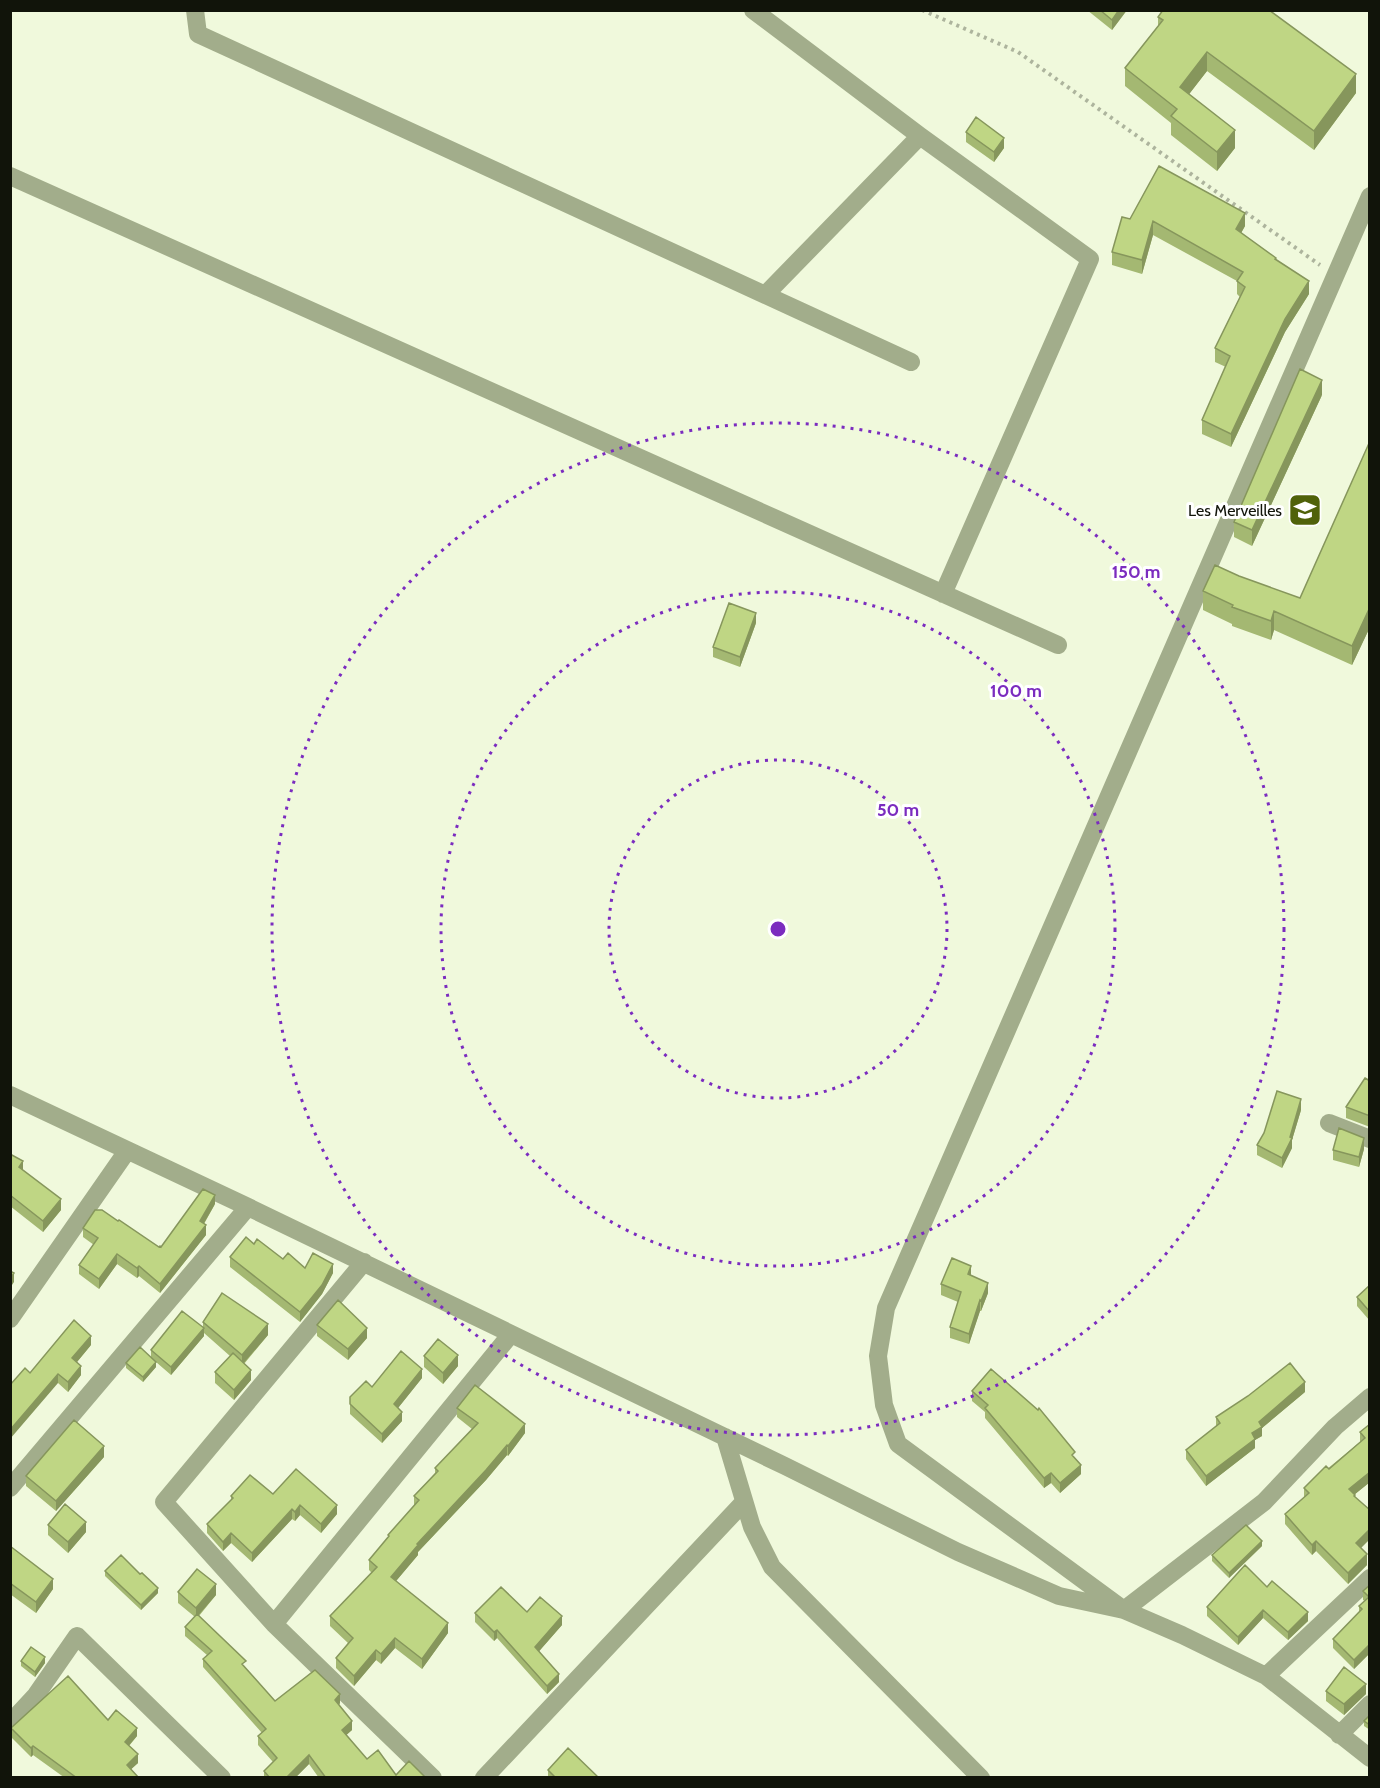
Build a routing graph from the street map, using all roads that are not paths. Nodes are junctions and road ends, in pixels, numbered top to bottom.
1 (195, 10) edge
2 (753, 10) edge
3 (920, 136) junction
4 (10, 176) edge
5 (1370, 196) edge
6 (766, 294) junction
7 (911, 362) dead end
8 (943, 594) junction
9 (1058, 645) dead end
10 (10, 1095) edge
11 (1329, 1123) dead end
12 (1370, 1139) edge
13 (127, 1150) junction
14 (248, 1207) junction
15 (364, 1263) junction
16 (10, 1318) edge
17 (511, 1334) junction
18 (1370, 1397) edge
19 (725, 1437) junction
20 (10, 1488) edge
21 (744, 1502) junction
22 (1370, 1578) edge
23 (1124, 1610) junction
24 (274, 1624) junction
25 (1266, 1676) junction
26 (1370, 1704) edge
27 (10, 1723) edge
28 (1339, 1735) junction
29 (1370, 1758) edge
30 (222, 1778) edge
31 (433, 1778) edge
32 (484, 1778) edge
33 (981, 1778) edge

1 - 6 street
2 - 3 street
3 - 6 street
3 - 8 street
4 - 8 street
5 - 23 street
6 - 7 street
8 - 9 street
10 - 13 street
11 - 12 street
13 - 14 street
13 - 16 street
14 - 15 street
14 - 20 street
15 - 17 street
15 - 24 street
17 - 19 street
17 - 24 street
18 - 23 street
19 - 21 street
19 - 23 street
21 - 32 street
21 - 33 street
22 - 25 street
23 - 25 street
24 - 31 street
25 - 28 street
26 - 28 street
27 - 30 street
28 - 29 street

